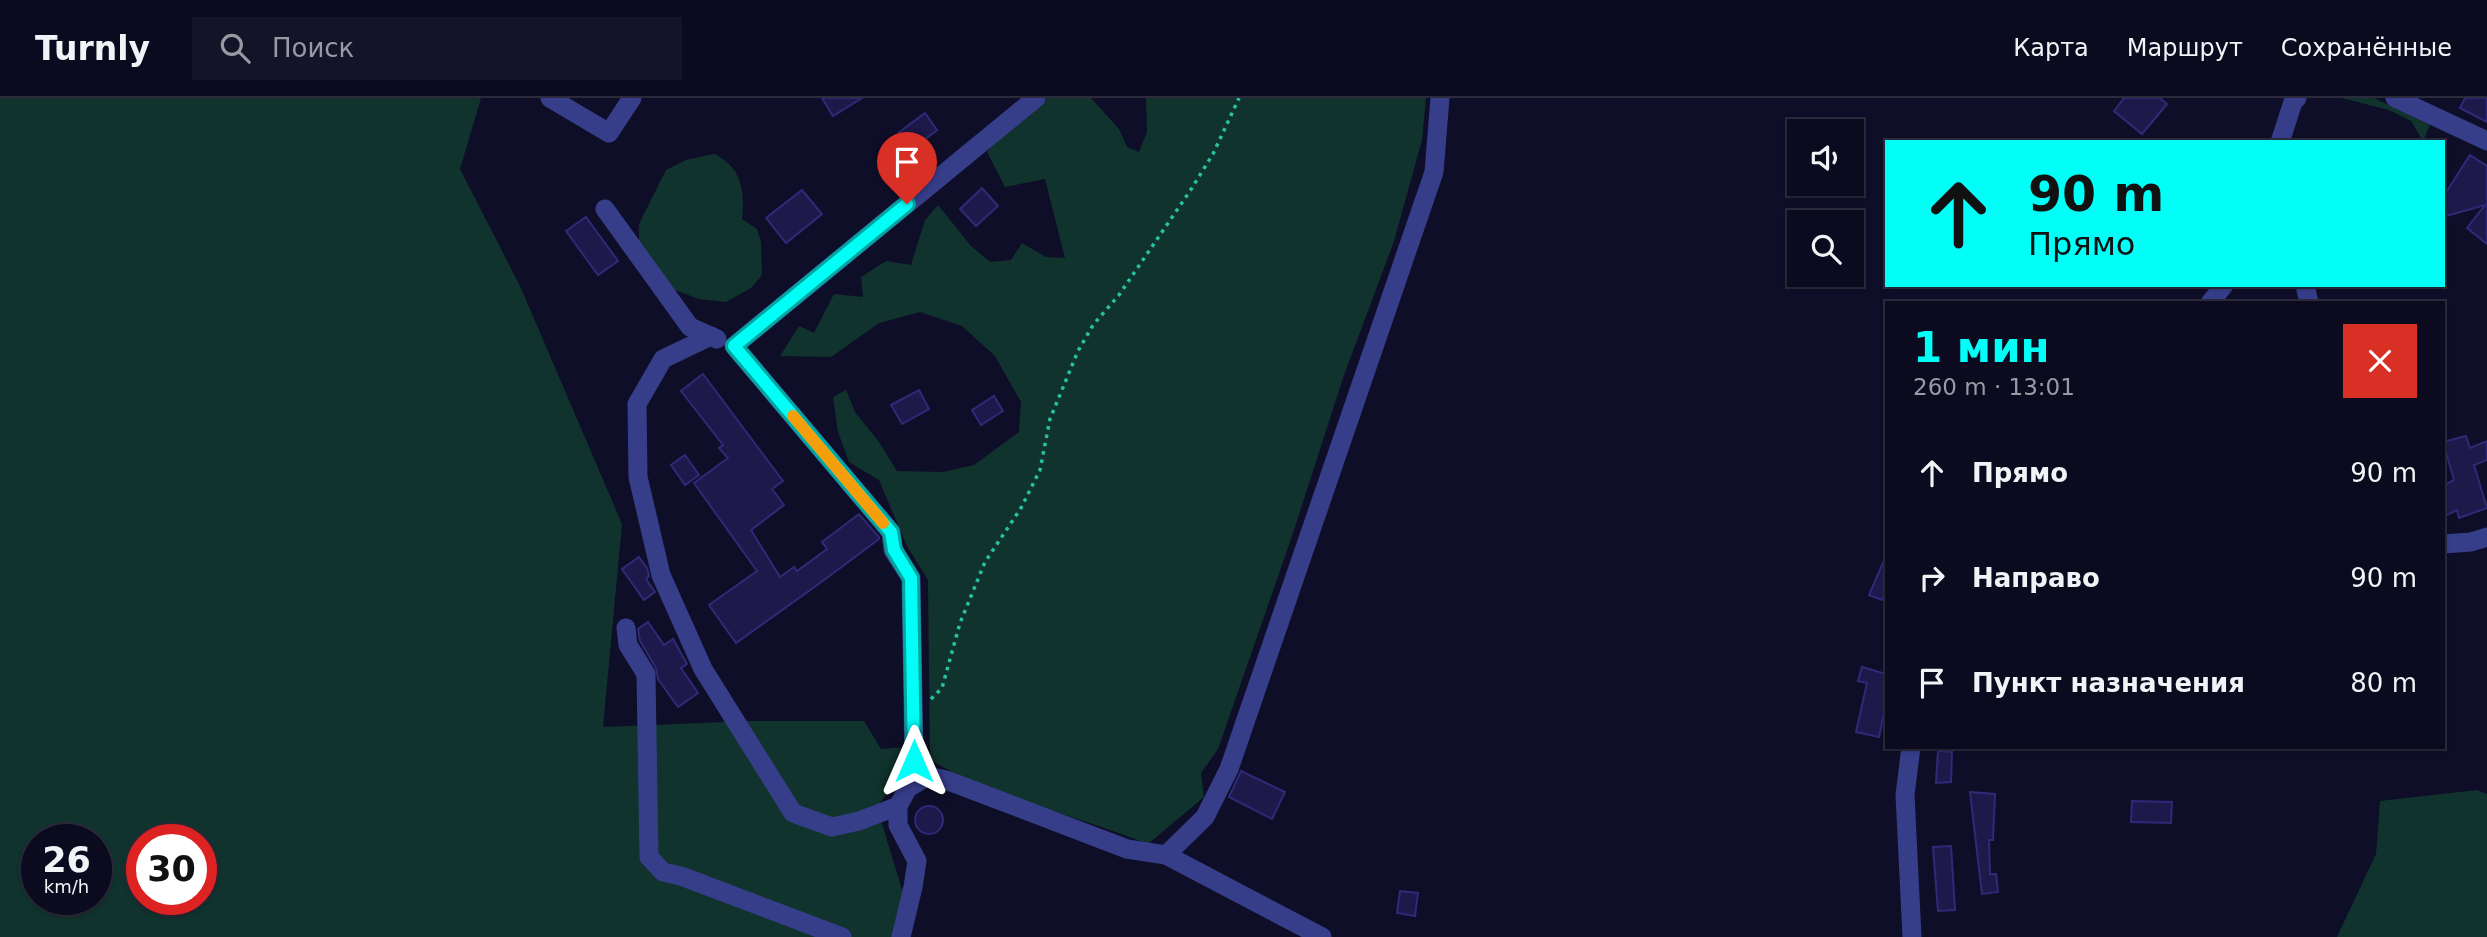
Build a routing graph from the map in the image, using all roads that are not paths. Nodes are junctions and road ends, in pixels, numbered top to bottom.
1 (550, 98) edge
2 (632, 98) edge
3 (1036, 98) edge
4 (1440, 98) edge
5 (2297, 98) edge
6 (2395, 98) edge
7 (2281, 140) edge
8 (2487, 141) edge
9 (605, 209) dead end
10 (2222, 287) edge
11 (2212, 301) edge
12 (711, 336) junction
13 (734, 346) junction
14 (2487, 537) edge
15 (2445, 544) edge
16 (626, 628) dead end
17 (1911, 749) edge
18 (928, 776) junction
19 (898, 806) junction
20 (1166, 855) junction
21 (842, 937) edge
22 (901, 937) edge
23 (1322, 937) edge
24 (1912, 937) edge

1 - 2 street
3 - 13 street
4 - 20 street
5 - 7 street
6 - 8 street
9 - 12 street
10 - 11 street
12 - 13 street
12 - 19 street
13 - 18 street
14 - 15 street
16 - 21 street
17 - 24 street
18 - 19 street
18 - 20 street
19 - 22 street
20 - 23 street

